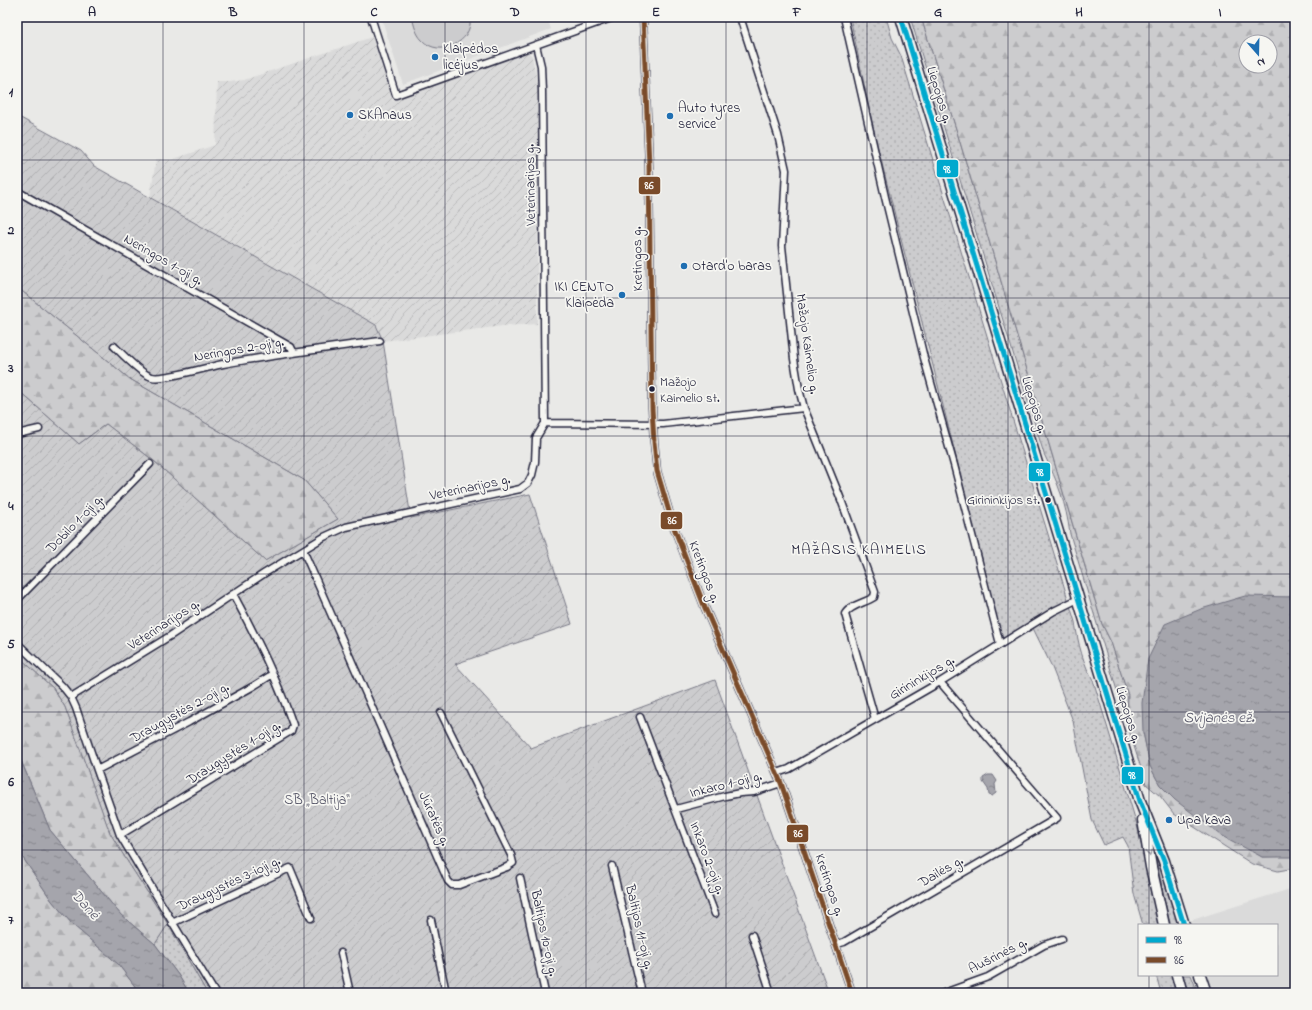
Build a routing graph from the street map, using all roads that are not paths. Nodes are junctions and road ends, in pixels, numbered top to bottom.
1 (371, 17) edge
2 (614, 17) edge
3 (643, 17) edge
4 (740, 17) edge
5 (844, 17) edge
6 (901, 17) edge
7 (536, 45) junction
8 (17, 191) edge
9 (380, 341) dead end
10 (114, 346) dead end
11 (294, 353) junction
12 (804, 408) junction
13 (545, 423) junction
14 (653, 424) junction
15 (39, 429) dead end
16 (17, 434) edge
17 (150, 464) dead end
18 (303, 550) junction
19 (233, 594) junction
20 (17, 600) edge
21 (1078, 600) junction
22 (17, 643) edge
23 (1000, 644) junction
24 (273, 674) junction
25 (940, 682) junction
26 (71, 696) junction
27 (441, 713) dead end
28 (640, 717) dead end
29 (875, 719) junction
30 (97, 770) junction
31 (777, 773) junction
32 (781, 782) junction
33 (1140, 801) junction
34 (676, 810) junction
35 (120, 835) junction
36 (612, 866) dead end
37 (520, 878) dead end
38 (715, 914) dead end
39 (311, 918) dead end
40 (431, 920) dead end
41 (172, 923) junction
42 (1164, 924) edge
43 (1184, 924) edge
44 (752, 935) dead end
45 (1062, 939) dead end
46 (837, 944) junction
47 (341, 953) dead end
48 (1177, 976) edge
49 (1200, 976) edge
50 (215, 993) edge
51 (350, 993) edge
52 (446, 993) edge
53 (545, 993) edge
54 (642, 993) edge
55 (771, 993) edge
56 (852, 993) edge
57 (944, 993) edge
58 (1182, 993) edge
59 (1206, 993) edge

1 - 7 street
2 - 7 street
3 - 14 street, Kretingos g.
4 - 12 street, Mažojo Kaimelio g.
5 - 23 street
6 - 21 main road, Liepojos g.
7 - 13 street, Veterinarijos g.
8 - 11 street, Neringos 1-oji g.
9 - 11 street, Neringos 2-oji g.
10 - 11 street, Neringos 2-oji g.
12 - 14 street
12 - 29 street, Mažojo Kaimelio g.
13 - 14 street
13 - 18 street, Veterinarijos g.
14 - 31 street, Kretingos g.
15 - 16 street
17 - 20 street, Dobilo 1-oji g.
18 - 19 street, Veterinarijos g.
18 - 27 street, Jūratės g.
19 - 24 street, Draugystės 1-oji g.
19 - 26 street, Veterinarijos g.
21 - 23 street, Girininkijos g.
21 - 33 main road, Liepojos g.
22 - 26 street
23 - 25 street, Girininkijos g.
24 - 30 street, Draugystės 2-oji g.
24 - 35 street, Draugystės 1-oji g.
25 - 29 street, Girininkijos g.
25 - 46 street, Dailės g.
26 - 30 street
28 - 34 street, Inkaro 2-oji g.
29 - 31 street, Girininkijos g.
30 - 35 street
31 - 32 street, Kretingos g.
32 - 34 street, Inkaro 1-oji g.
32 - 46 street, Kretingos g.
33 -> 42 main road, Liepojos g.
33 - 43 main road, Liepojos g.
34 - 38 street, Inkaro 2-oji g.
35 - 41 street
36 - 54 street, Baltijos 11-oji g.
37 - 53 street, Baltijos 10-oji g.
39 - 41 street, Draugystės 3-ioji g.
40 - 52 street
41 - 50 street
44 - 55 street
45 - 57 street, Aušrinės g.
46 - 56 street, Kretingos g.
47 - 51 street
48 - 58 main road
49 - 59 main road

